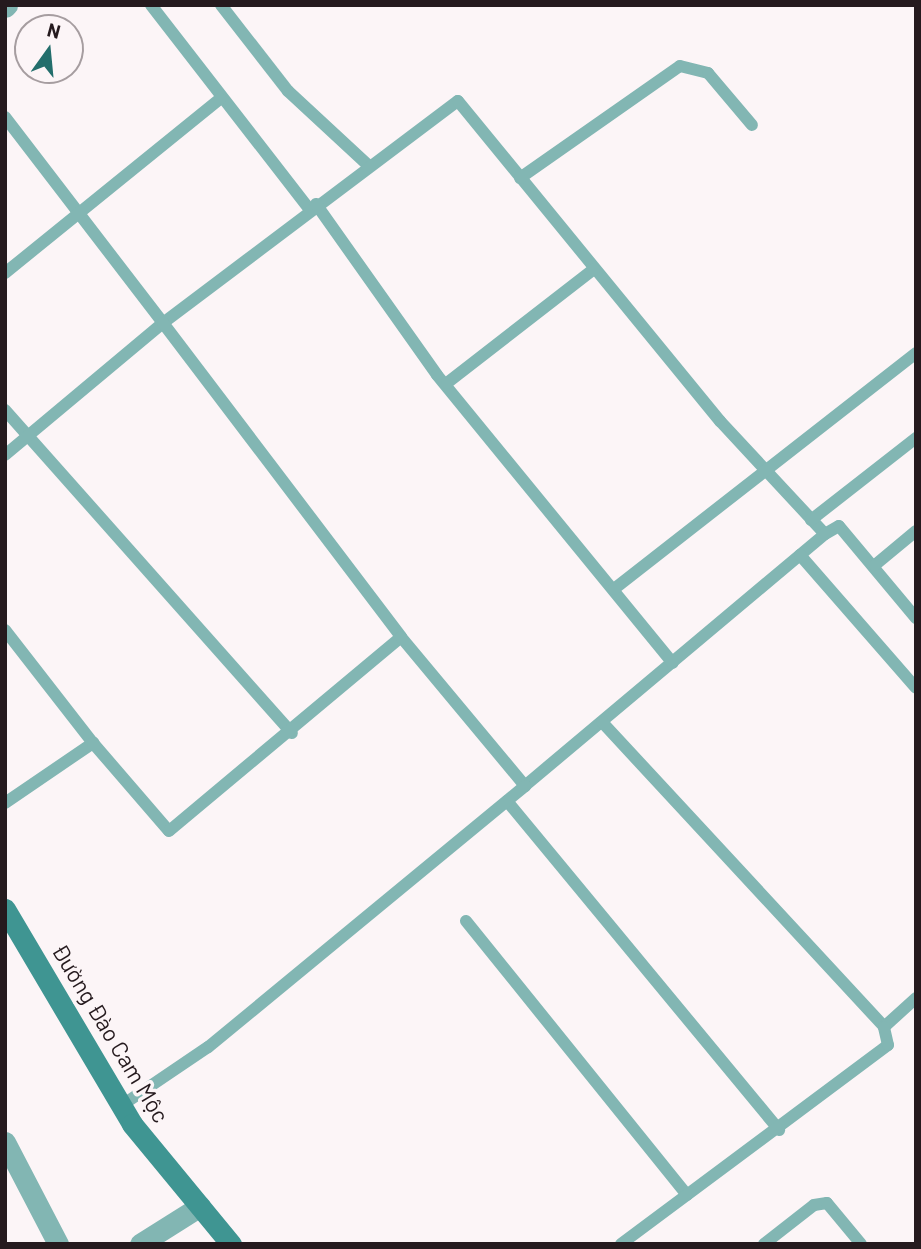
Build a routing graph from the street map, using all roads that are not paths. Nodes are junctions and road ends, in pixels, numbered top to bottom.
1 (151, 5) edge
2 (221, 5) edge
3 (220, 99) junction
4 (5, 117) edge
5 (752, 125) dead end
6 (369, 166) junction
7 (520, 178) junction
8 (313, 207) junction
9 (82, 210) junction
10 (594, 269) junction
11 (5, 272) edge
12 (163, 323) junction
13 (916, 353) edge
14 (447, 383) junction
15 (5, 410) edge
16 (29, 435) junction
17 (916, 438) edge
18 (5, 455) edge
19 (767, 471) junction
20 (811, 520) junction
21 (916, 531) edge
22 (825, 534) junction
23 (800, 555) junction
24 (874, 565) junction
25 (614, 590) junction
26 (916, 618) edge
27 (5, 630) edge
28 (401, 637) junction
29 (673, 663) junction
30 (916, 688) edge
31 (602, 722) junction
32 (292, 733) junction
33 (93, 743) junction
34 (525, 786) junction
35 (508, 801) junction
36 (5, 803) edge
37 (5, 909) edge
38 (466, 920) dead end
39 (916, 998) edge
40 (884, 1027) junction
41 (121, 1106) junction
42 (779, 1130) junction
43 (5, 1142) edge
44 (687, 1195) junction
45 (200, 1206) junction
46 (58, 1244) edge
47 (140, 1244) edge
48 (231, 1244) edge
49 (621, 1244) edge
50 (764, 1244) edge
51 (861, 1244) edge

1 - 3 lane
2 - 6 lane
3 - 8 lane
3 - 9 lane
4 - 9 lane
5 - 7 lane
6 - 7 lane
6 - 8 lane
7 - 10 lane
8 - 12 lane
8 - 14 lane
9 - 11 lane
9 - 12 lane
10 - 14 lane
10 - 19 lane
12 - 16 lane
12 - 28 lane
13 - 19 lane
14 - 25 lane
15 - 16 lane
16 - 18 lane
16 - 32 lane
17 - 20 lane
19 - 20 lane
19 - 25 lane
20 - 22 lane
21 - 24 lane
22 - 23 lane
22 - 24 lane
23 - 29 lane
23 - 30 lane
24 - 26 lane
25 - 29 lane
27 - 33 lane
28 - 32 lane
28 - 34 lane
29 - 31 lane
31 - 34 lane
31 - 40 lane
32 - 33 lane
33 - 36 lane
34 - 35 lane
35 - 41 lane
35 - 42 lane
37 - 41 street, Đường Đào Cam Mộc
38 - 44 lane
39 - 40 lane
40 - 42 lane
41 - 45 street, Đường Đào Cam Mộc
42 - 44 lane
43 - 46 street
44 - 49 lane
45 - 47 street
45 - 48 street, Đường Đào Cam Mộc
50 - 51 lane

